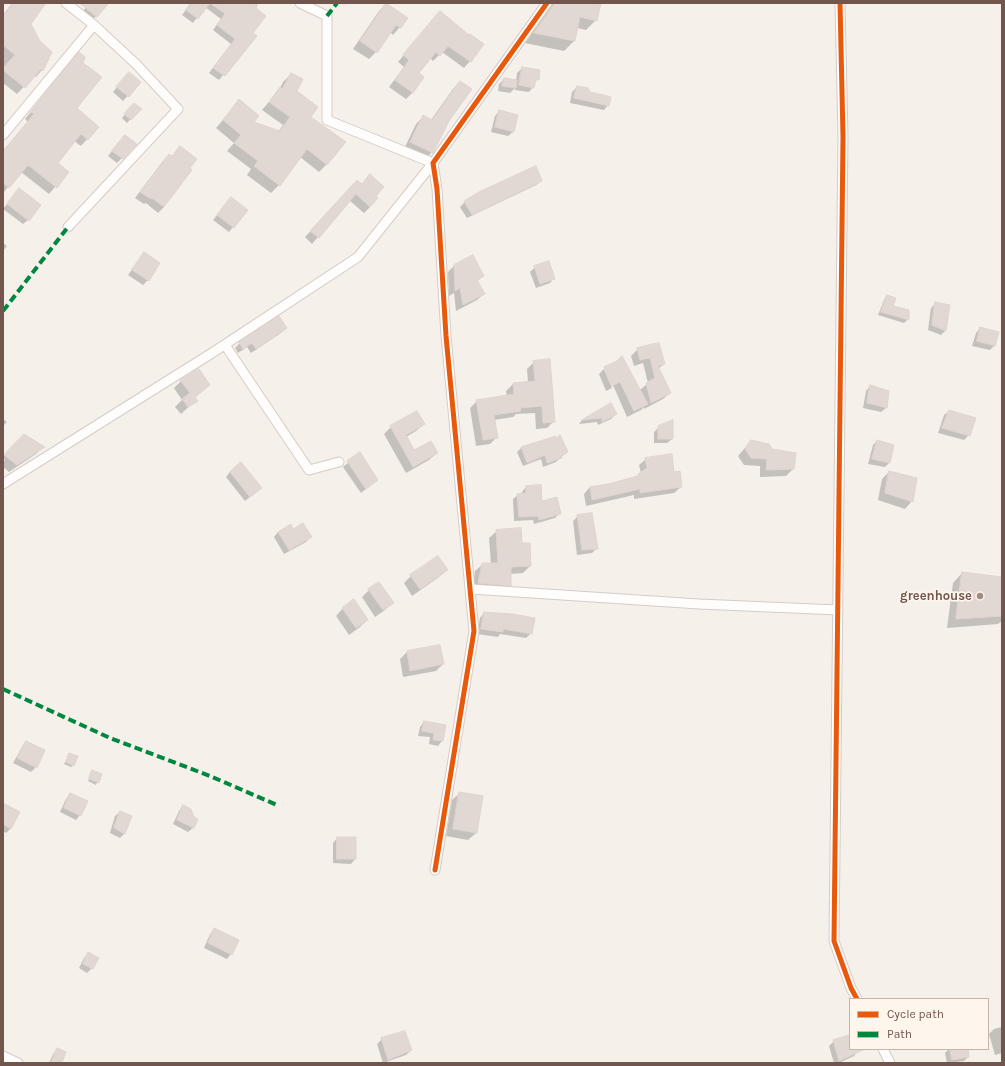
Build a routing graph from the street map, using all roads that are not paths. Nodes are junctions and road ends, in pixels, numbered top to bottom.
1 (66, 3) edge
2 (300, 3) edge
3 (547, 3) edge
4 (840, 3) edge
5 (94, 25) junction
6 (3, 135) edge
7 (433, 163) junction
8 (68, 227) dead end
9 (225, 345) junction
10 (339, 462) dead end
11 (3, 484) edge
12 (471, 589) junction
13 (838, 610) junction
14 (435, 870) dead end
15 (856, 998) edge
16 (884, 1050) edge
17 (3, 1056) edge
18 (18, 1063) edge
19 (890, 1063) edge

1 - 5 street
2 - 7 street
3 - 7 street
4 - 13 street
5 - 6 street
5 - 8 street
7 - 9 street
7 - 12 street
9 - 10 street
9 - 11 street
12 - 13 street
12 - 14 street
13 - 15 street
16 - 19 street
17 - 18 street

